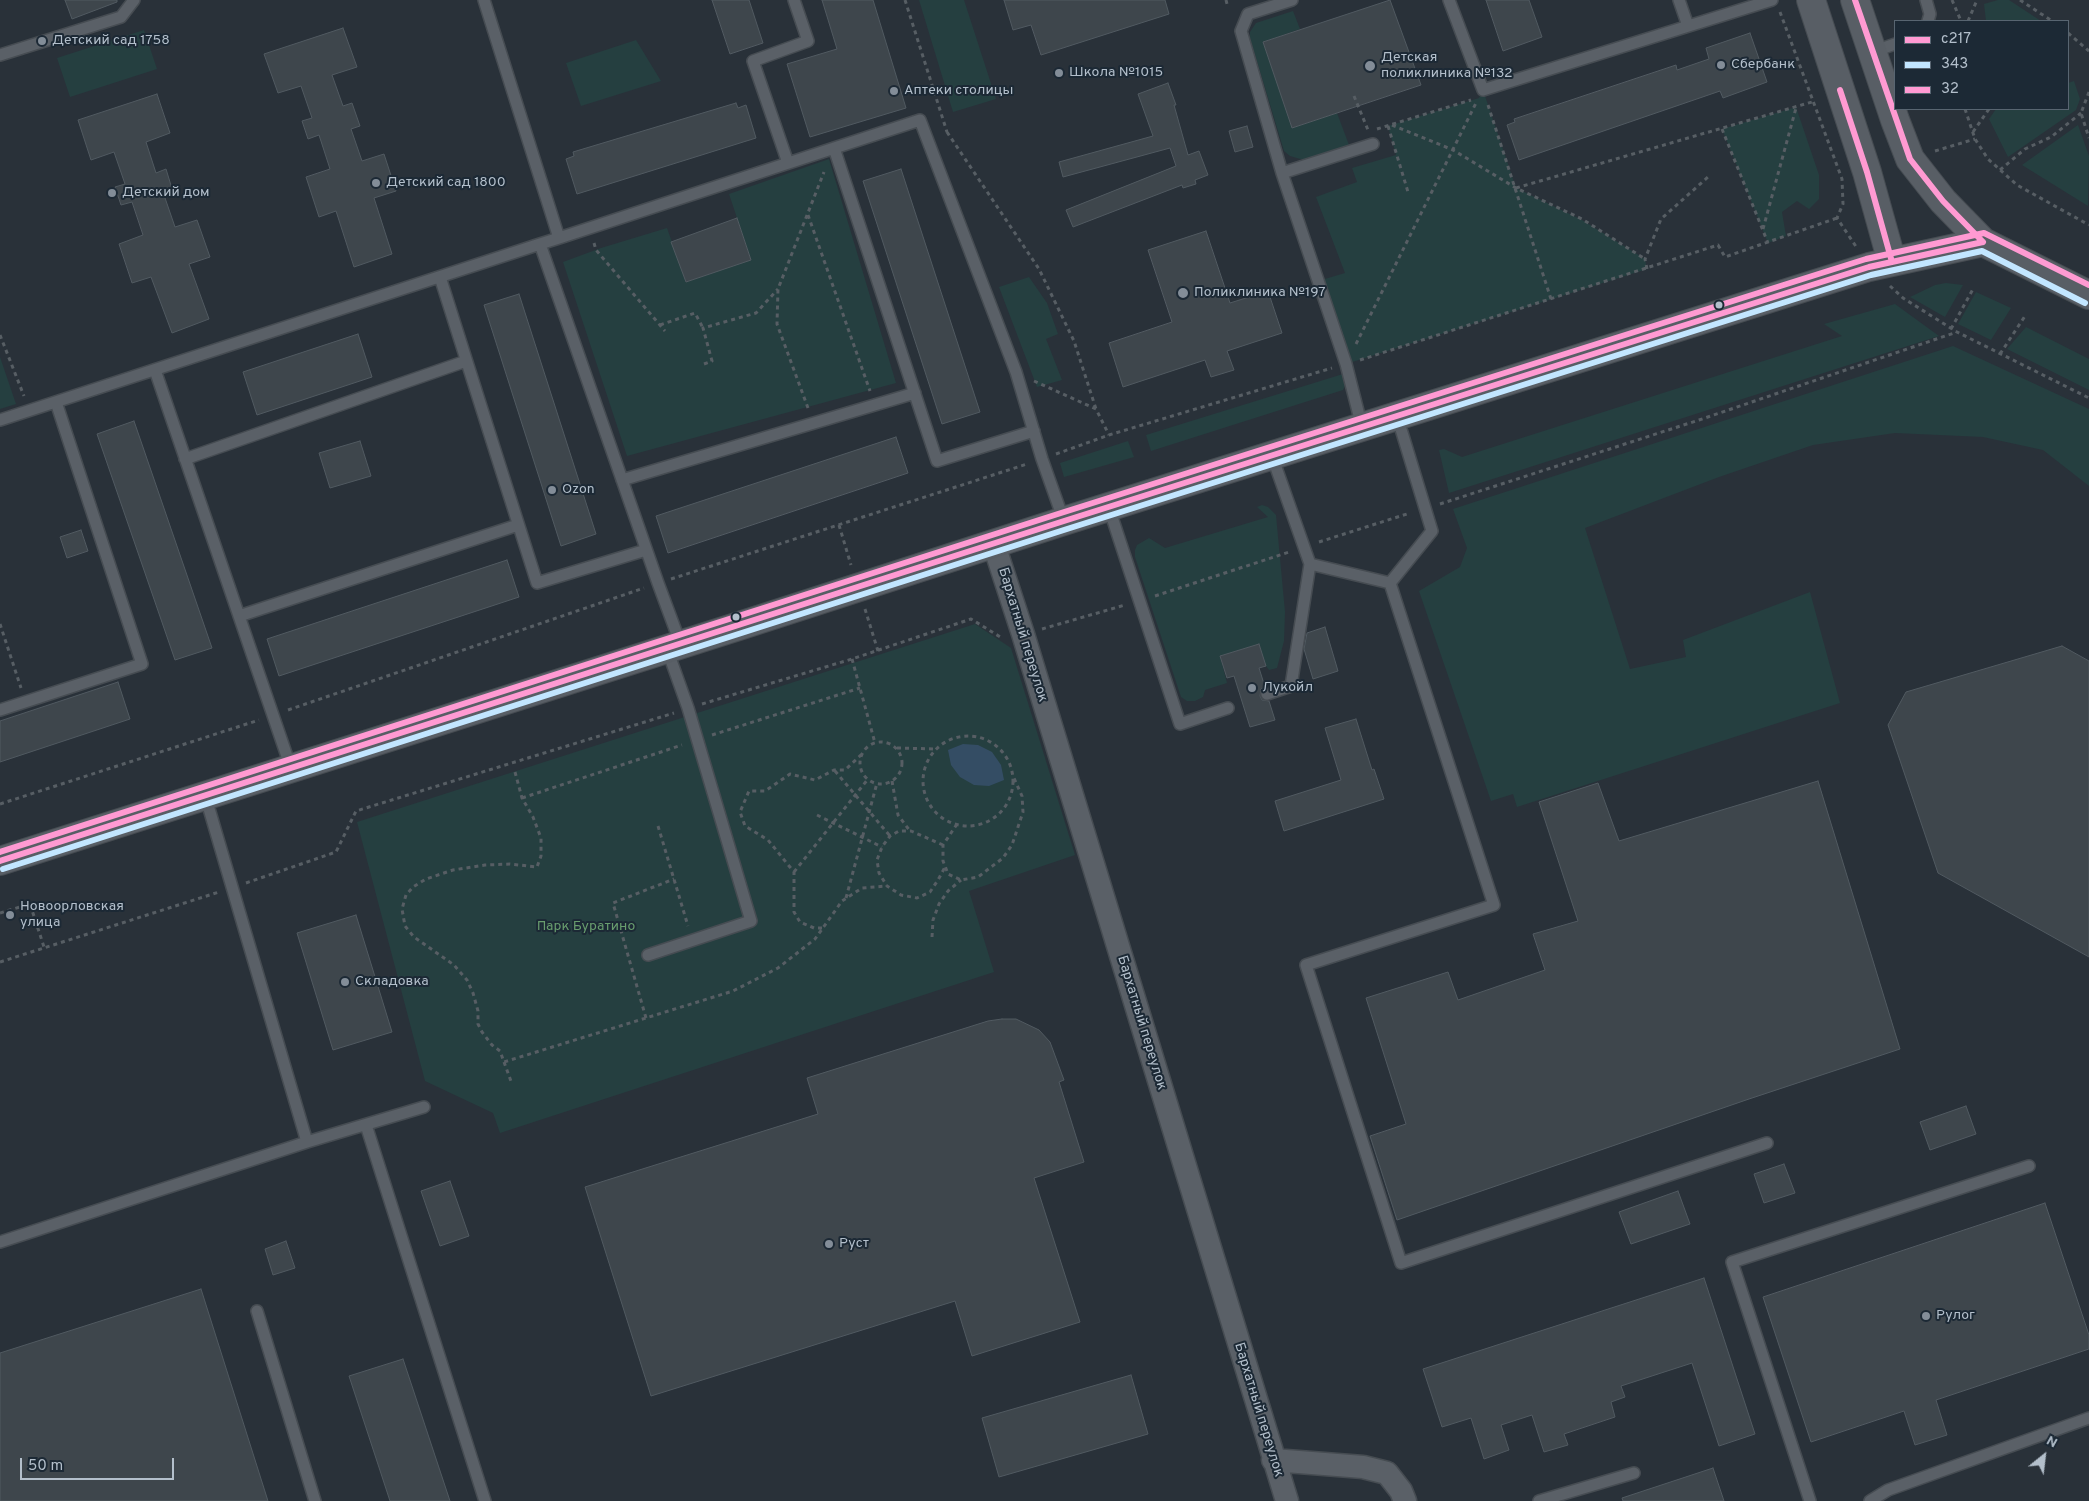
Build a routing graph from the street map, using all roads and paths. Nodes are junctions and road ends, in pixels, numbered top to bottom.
1 (134, 0) edge
2 (484, 0) edge
3 (794, 0) edge
4 (905, 0) edge
5 (1292, 0) edge
6 (1449, 0) edge
7 (1679, 0) edge
8 (1811, 0) edge
9 (1856, 0) edge
10 (1926, 0) edge
11 (1952, 0) edge
12 (1977, 0) edge
13 (2020, 0) edge
14 (1775, 5) edge
15 (1928, 20) edge
16 (1961, 20) edge
17 (1968, 20) edge
18 (2049, 20) edge
19 (1688, 26) junction
20 (2069, 34) edge
21 (1884, 48) edge
22 (2089, 51) edge
23 (0, 55) edge
24 (1483, 90) junction
25 (2089, 92) edge
26 (1354, 96) dead end
27 (1812, 102) junction
28 (1796, 107) junction
29 (1965, 110) edge
30 (1988, 110) edge
31 (2081, 113) junction
32 (1392, 125) junction
33 (1722, 129) junction
34 (947, 132) junction
35 (1973, 132) junction
36 (2089, 138) edge
37 (928, 140) junction
38 (1373, 144) joint
39 (834, 148) junction
40 (1453, 150) junction
41 (788, 163) junction
42 (2000, 170) junction
43 (1282, 173) junction
44 (1708, 177) dead end
45 (1516, 188) junction
46 (1408, 192) dead end
47 (808, 214) junction
48 (1837, 218) junction
49 (2089, 224) edge
50 (588, 228) junction
51 (1762, 229) junction
52 (559, 238) junction
53 (1983, 242) junction
54 (1768, 243) junction
55 (540, 244) junction
56 (1645, 259) junction
57 (1881, 265) junction
58 (1648, 269) junction
59 (440, 277) junction
60 (1973, 288) dead end
61 (778, 289) junction
62 (2089, 295) edge
63 (1551, 299) junction
64 (2025, 316) dead end
65 (660, 325) junction
66 (703, 328) junction
67 (1951, 329) junction
68 (665, 331) dead end
69 (1957, 332) junction
70 (0, 335) edge
71 (2000, 354) junction
72 (466, 361) junction
73 (704, 364) dead end
74 (1346, 364) junction
75 (155, 370) junction
76 (1016, 372) junction
77 (915, 393) junction
78 (2089, 398) edge
79 (56, 402) junction
80 (876, 405) junction
81 (1096, 409) junction
82 (30, 411) junction
83 (1397, 416) junction
84 (0, 420) edge
85 (814, 423) junction
86 (1362, 427) junction
87 (1034, 431) junction
88 (1109, 435) dead end
89 (1272, 456) junction
90 (185, 459) junction
91 (622, 480) junction
92 (1109, 508) junction
93 (1425, 508) junction
94 (1064, 521) junction
95 (518, 525) junction
96 (994, 545) junction
97 (1304, 547) junction
98 (646, 550) junction
99 (1310, 564) junction
100 (1390, 583) junction
101 (1139, 601) junction
102 (238, 616) junction
103 (0, 624) edge
104 (1023, 634) junction
105 (674, 647) junction
106 (852, 659) junction
107 (1267, 694) dead end
108 (25, 702) junction
109 (688, 708) junction
110 (1228, 708) dead end
111 (0, 710) edge
112 (875, 743) junction
113 (896, 748) junction
114 (936, 749) junction
115 (863, 753) junction
116 (291, 768) junction
117 (834, 770) junction
118 (514, 772) dead end
119 (1013, 774) junction
120 (868, 779) junction
121 (892, 781) junction
122 (877, 783) junction
123 (205, 795) junction
124 (855, 795) junction
125 (869, 812) junction
126 (817, 816) dead end
127 (833, 823) junction
128 (957, 824) junction
129 (658, 826) dead end
130 (910, 831) junction
131 (863, 836) junction
132 (890, 836) junction
133 (943, 845) junction
134 (882, 847) junction
135 (0, 860) edge
136 (945, 866) junction
137 (794, 872) junction
138 (674, 879) junction
139 (961, 880) junction
140 (887, 886) junction
141 (232, 888) junction
142 (846, 898) junction
143 (0, 913) edge
144 (688, 926) dead end
145 (822, 928) junction
146 (932, 937) dead end
147 (44, 947) junction
148 (648, 955) dead end
149 (0, 962) edge
150 (646, 1018) junction
151 (504, 1062) junction
152 (512, 1084) dead end
153 (424, 1107) dead end
154 (366, 1124) junction
155 (307, 1142) junction
156 (1767, 1143) dead end
157 (2028, 1166) dead end
158 (0, 1242) edge
159 (257, 1311) dead end
160 (2089, 1418) edge
161 (1273, 1460) junction
162 (1634, 1473) dead end
163 (315, 1501) edge
164 (485, 1501) edge
165 (1287, 1501) edge
166 (1405, 1501) edge
167 (1539, 1501) edge
168 (1810, 1501) edge
169 (1870, 1501) edge

1 - 23 lane
2 - 52 lane
3 - 41 lane
4 - 34 path
5 - 43 lane
6 - 24 lane
7 - 19 lane
8 - 57 street
9 - 21 street
10 - 15 lane
11 - 16 path
12 - 17 path
13 - 18 path
14 - 19 lane
14 - 27 path
19 - 24 lane
20 - 22 path
21 - 53 street
24 - 45 path
25 - 31 path
26 - 38 path
27 - 28 path
27 - 48 path
28 - 33 path
28 - 51 path
29 - 35 path
30 - 35 path
31 - 36 path
31 - 42 path
32 - 40 path
32 - 40 path
32 - 46 path
33 - 45 path
33 - 51 path
34 - 37 path
34 - 81 path
35 - 42 path
37 - 39 lane
37 - 76 lane
38 - 43 lane
39 - 41 lane
39 - 47 path
39 - 77 lane
40 - 45 path
40 - 74 path
41 - 50 lane
42 - 49 path
43 - 74 lane
44 - 56 path
45 - 56 path
45 - 63 path
47 - 61 path
47 - 80 path
48 - 54 path
48 - 57 path
50 - 52 lane
50 - 65 path
51 - 54 path
52 - 55 lane
53 - 57 street
53 - 62 street
54 - 58 path
55 - 59 lane
55 - 91 lane
56 - 58 path
57 - 67 path
57 - 83 street
58 - 63 path
59 - 72 lane
59 - 75 lane
60 - 67 path
61 - 66 path
61 - 85 path
63 - 74 path
64 - 71 path
65 - 66 path
65 - 68 path
66 - 73 path
67 - 69 path
69 - 71 path
69 - 93 path
70 - 82 path
71 - 78 path
72 - 90 lane
72 - 95 lane
74 - 86 lane
75 - 79 lane
75 - 90 lane
76 - 81 path
76 - 87 lane
77 - 80 lane
77 - 87 lane
79 - 82 lane
79 - 108 lane
80 - 85 lane
81 - 88 path
82 - 84 lane
83 - 86 street
83 - 93 lane
85 - 91 lane
86 - 89 street
87 - 94 lane
89 - 92 street
89 - 97 lane
90 - 102 lane
91 - 98 lane
92 - 94 street
92 - 101 lane
93 - 97 path
93 - 100 lane
94 - 96 street
95 - 98 lane
95 - 102 lane
96 - 104 street, Бархатный переулок
96 - 105 street
97 - 99 lane
97 - 101 path
98 - 105 lane
99 - 100 lane
99 - 107 lane
100 - 156 lane
101 - 104 path
101 - 110 lane
102 - 116 lane
103 - 108 path
104 - 106 path
104 - 161 street, Бархатный переулок
105 - 109 lane
105 - 116 street
106 - 109 path
106 - 112 path
108 - 111 lane
109 - 141 path
109 - 148 lane
112 - 113 path
112 - 115 path
113 - 114 path
113 - 121 path
114 - 119 path
114 - 128 path
115 - 117 path
115 - 120 path
116 - 123 street
117 - 124 path
117 - 137 path
118 - 151 path
119 - 128 path
119 - 139 path
120 - 122 path
120 - 124 path
121 - 122 path
121 - 130 path
122 - 125 path
123 - 135 street
123 - 141 lane
124 - 125 path
124 - 127 path
125 - 131 path
125 - 132 path
126 - 127 path
127 - 131 path
127 - 137 path
128 - 133 path
129 - 138 path
130 - 132 path
130 - 133 path
131 - 134 path
131 - 142 path
132 - 134 path
133 - 136 path
134 - 140 path
136 - 139 path
136 - 140 path
137 - 145 path
138 - 144 path
138 - 150 path
139 - 146 path
140 - 142 path
141 - 147 path
141 - 155 lane
142 - 145 path
143 - 147 path
145 - 150 path
147 - 149 path
150 - 151 path
151 - 152 path
153 - 154 lane
154 - 155 lane
154 - 164 lane
155 - 158 lane
157 - 168 lane
159 - 163 lane
160 - 169 lane
161 - 165 street, Бархатный переулок
161 - 166 street
162 - 167 lane

